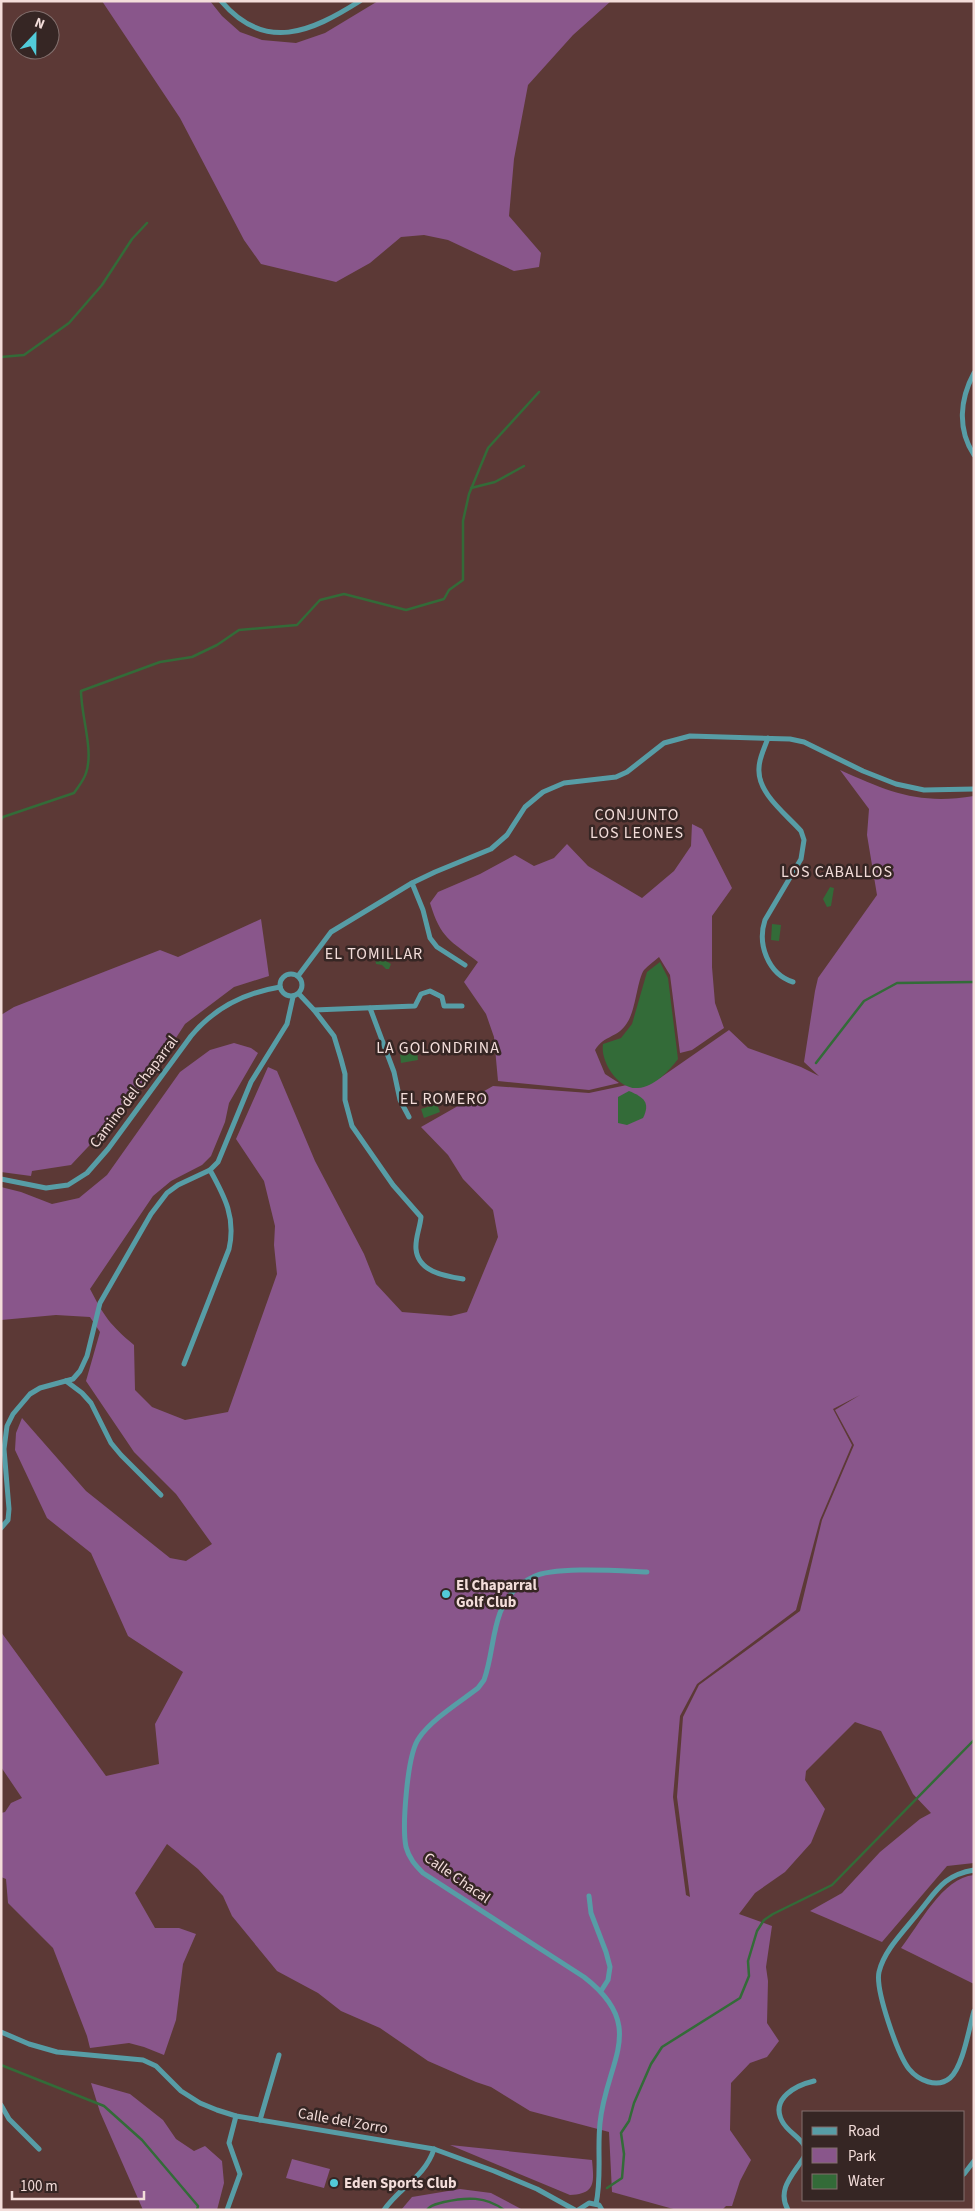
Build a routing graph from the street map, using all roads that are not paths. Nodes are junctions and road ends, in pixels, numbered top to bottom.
1 (221, 1) edge
2 (360, 1) edge
3 (974, 373) edge
4 (974, 454) edge
5 (768, 738) junction
6 (974, 789) edge
7 (412, 883) junction
8 (465, 964) dead end
9 (298, 976) junction
10 (793, 982) dead end
11 (280, 987) junction
12 (299, 994) junction
13 (293, 996) junction
14 (462, 1006) dead end
15 (370, 1008) junction
16 (314, 1010) junction
17 (409, 1117) dead end
18 (210, 1170) junction
19 (1, 1179) edge
20 (463, 1279) dead end
21 (184, 1364) dead end
22 (66, 1381) junction
23 (4, 1427) edge
24 (161, 1495) dead end
25 (1, 1528) edge
26 (647, 1572) dead end
27 (974, 1870) edge
28 (588, 1896) dead end
29 (601, 1991) junction
30 (974, 2011) edge
31 (1, 2032) edge
32 (279, 2054) dead end
33 (814, 2081) dead end
34 (1, 2105) edge
35 (236, 2116) junction
36 (260, 2120) junction
37 (802, 2143) edge
38 (39, 2149) dead end
39 (434, 2150) junction
40 (802, 2160) edge
41 (974, 2161) edge
42 (965, 2173) edge
43 (596, 2204) junction
44 (227, 2210) edge
45 (384, 2210) edge
46 (577, 2210) edge
47 (602, 2210) edge
48 (788, 2210) edge

1 - 2 street
3 - 4 street
5 - 6 street
5 - 7 street
5 - 10 street
7 - 8 street
7 - 9 street
9 - 11 street
9 - 12 street
11 - 13 street
11 - 19 street, Camino del Chaparral
12 - 13 street
12 - 16 street
13 - 18 street
14 - 15 street
15 - 16 street
15 - 17 street
16 - 20 street
18 - 21 street
18 - 22 street
22 - 23 street
22 - 24 street
23 - 25 street
26 - 29 street, Calle Chacal
27 - 30 street
28 - 29 street
29 - 43 street, Calle Chacal
31 - 35 street, Calle del Zorro
32 - 36 street
33 - 37 street
34 - 38 street
35 - 36 street, Calle del Zorro
35 - 44 street
36 - 39 street, Calle del Zorro
39 - 45 street
39 - 46 street, Calle del Zorro
40 - 48 street
41 - 42 street
43 - 46 street
43 - 47 street

